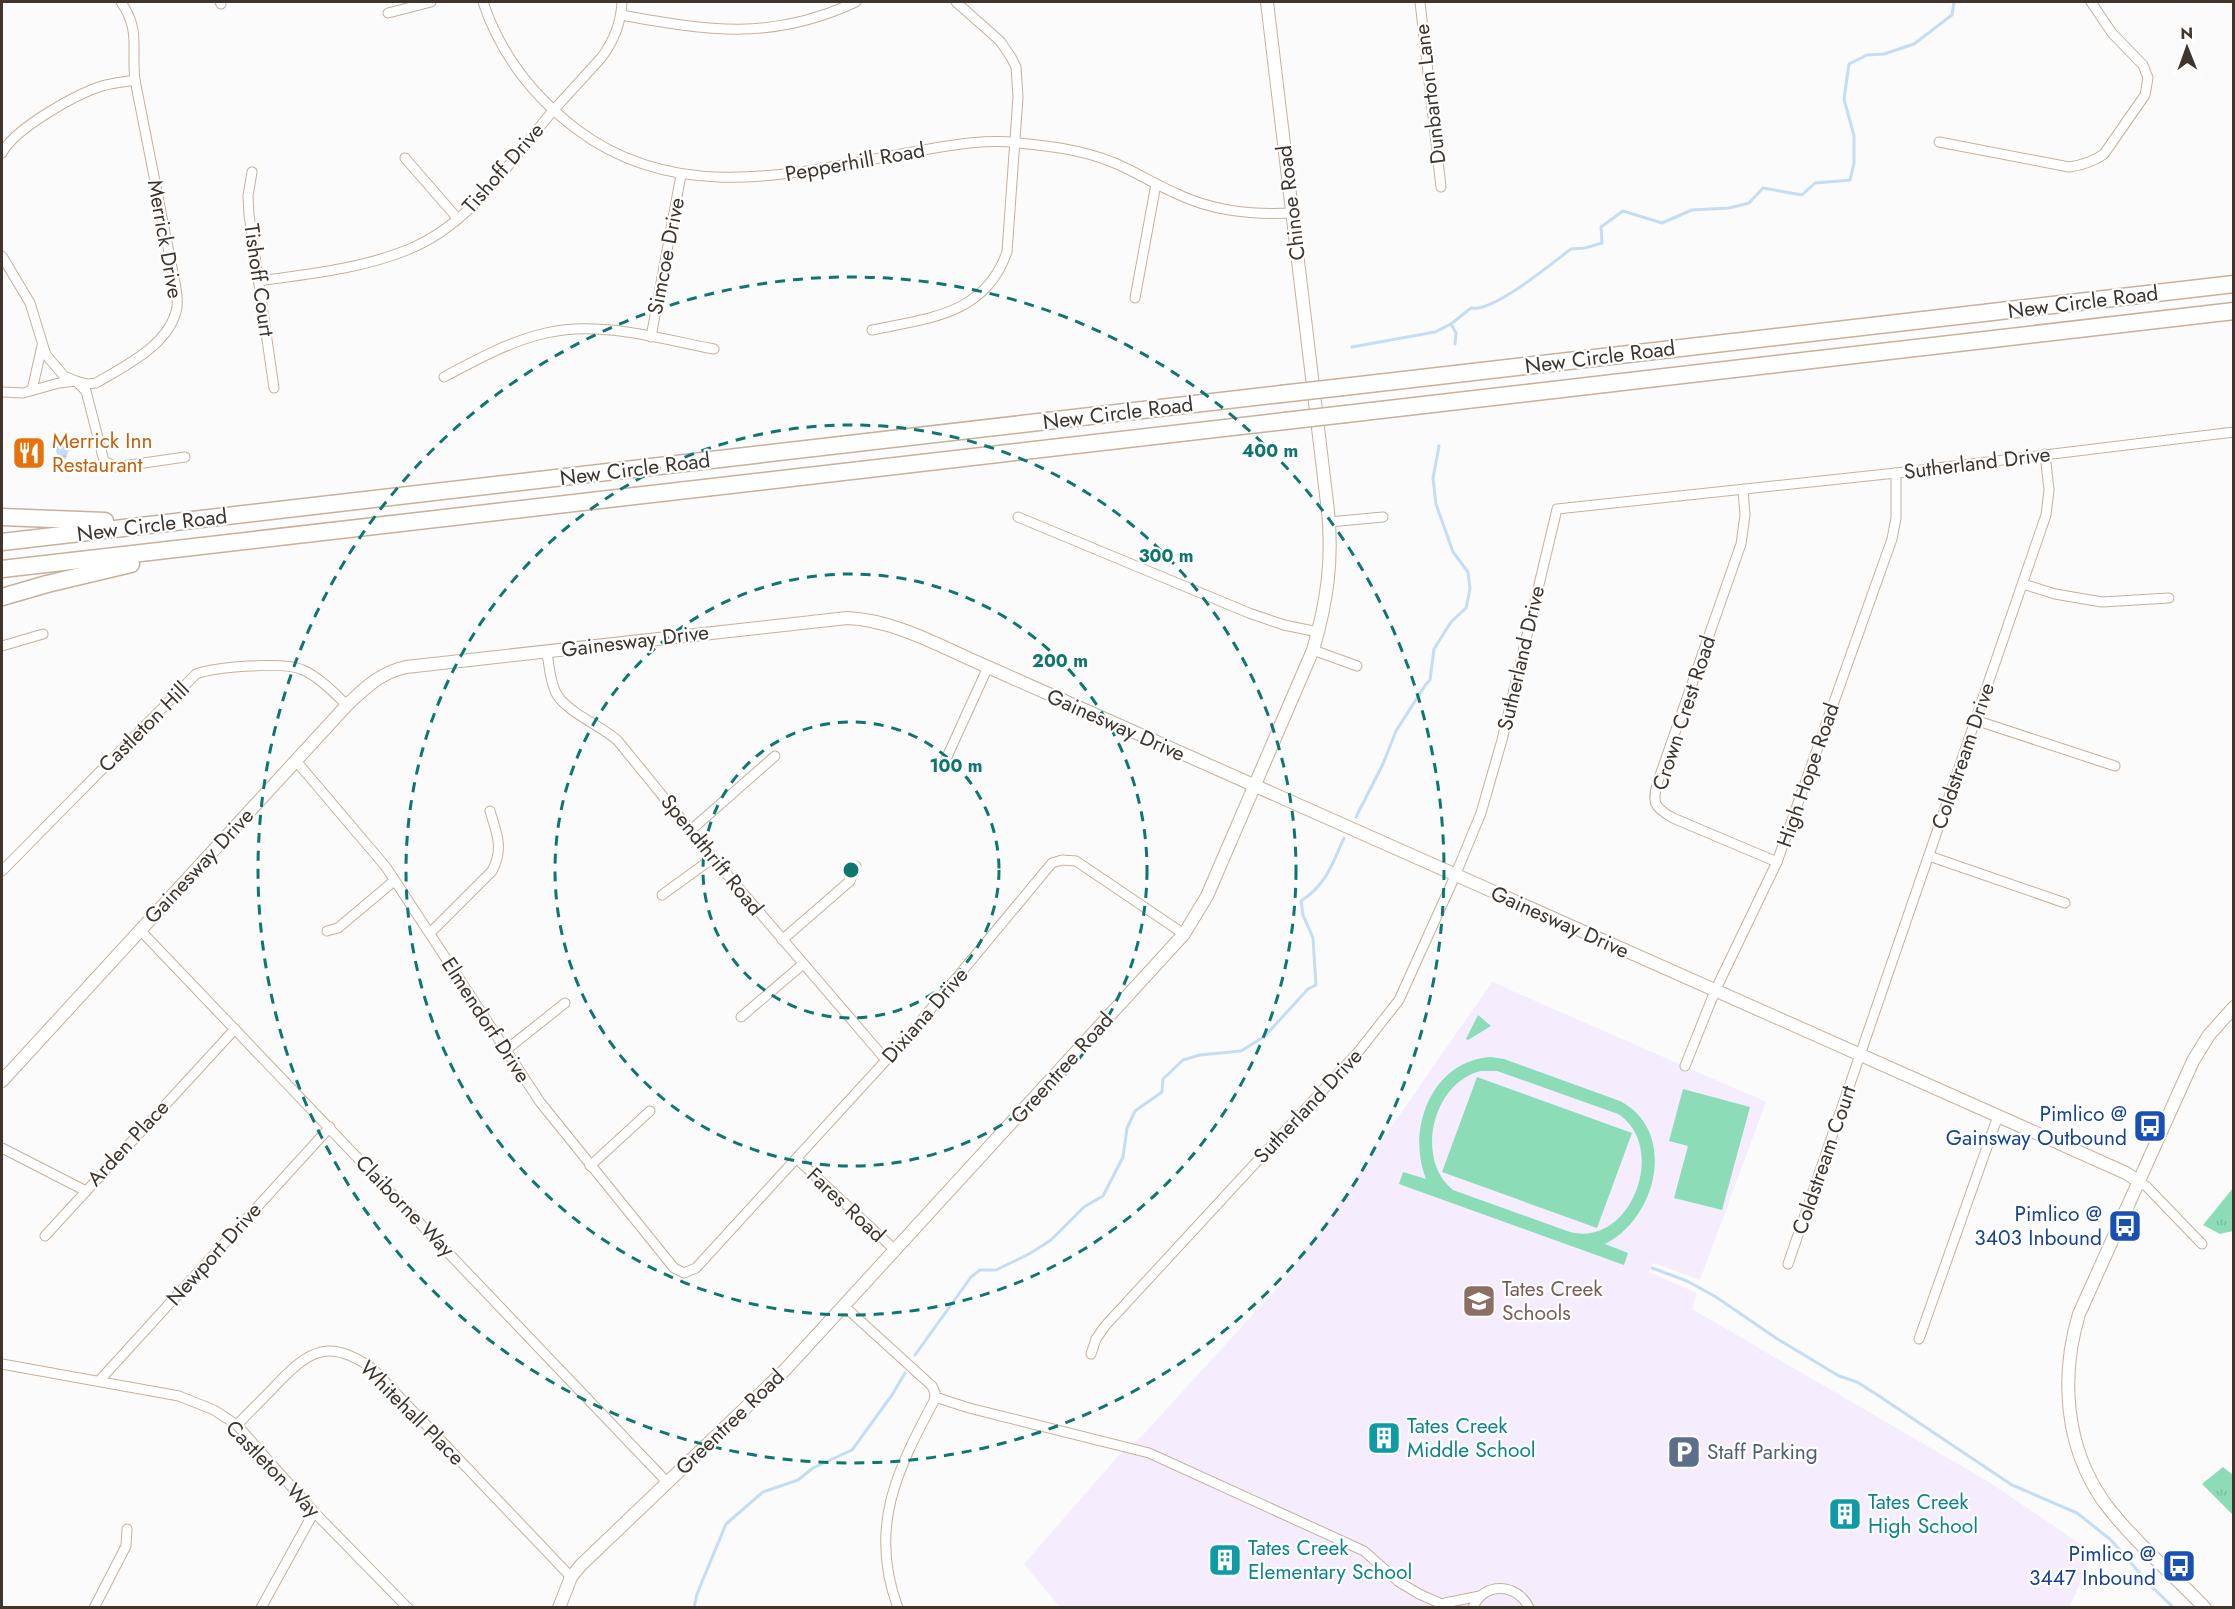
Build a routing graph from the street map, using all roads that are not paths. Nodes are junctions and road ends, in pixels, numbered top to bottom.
1 (122, 2) edge
2 (431, 2) edge
3 (483, 2) edge
4 (622, 2) edge
5 (856, 2) edge
6 (956, 2) edge
7 (1267, 2) edge
8 (1420, 2) edge
9 (2091, 2) edge
10 (388, 13) dead end
11 (621, 15) junction
12 (135, 80) junction
13 (553, 111) junction
14 (1016, 142) junction
15 (1939, 142) dead end
16 (2, 153) edge
17 (405, 158) dead end
18 (252, 172) dead end
19 (681, 175) junction
20 (1156, 184) junction
21 (1441, 187) dead end
22 (1292, 213) junction
23 (458, 219) junction
24 (2, 256) edge
25 (259, 281) junction
26 (2234, 284) edge
27 (1135, 298) dead end
28 (2234, 311) edge
29 (872, 330) dead end
30 (651, 337) junction
31 (43, 345) junction
32 (714, 349) dead end
33 (444, 377) dead end
34 (76, 381) junction
35 (274, 388) dead end
36 (32, 390) junction
37 (2, 392) edge
38 (1316, 405) joint
39 (2234, 432) edge
40 (2045, 454) junction
41 (185, 457) dead end
42 (1896, 473) junction
43 (1743, 490) junction
44 (226, 516) junction
45 (2, 517) edge
46 (1018, 517) dead end
47 (1383, 517) dead end
48 (1329, 522) junction
49 (373, 526) junction
50 (2, 542) edge
51 (2, 569) edge
52 (2023, 584) junction
53 (2, 597) edge
54 (2169, 598) dead end
55 (1318, 632) junction
56 (43, 634) dead end
57 (2, 646) edge
58 (1313, 650) junction
59 (547, 652) junction
60 (1357, 666) dead end
61 (988, 667) junction
62 (347, 705) junction
63 (1975, 720) junction
64 (775, 756) dead end
65 (946, 759) dead end
66 (296, 761) junction
67 (2115, 766) dead end
68 (1254, 786) junction
69 (490, 812) dead end
70 (691, 830) junction
71 (1929, 856) junction
72 (713, 858) junction
73 (1777, 862) junction
74 (856, 866) dead end
75 (2, 871) edge
76 (1455, 876) junction
77 (394, 881) junction
78 (662, 895) dead end
79 (2065, 903) dead end
80 (140, 930) junction
81 (327, 931) dead end
82 (430, 933) junction
83 (1184, 934) junction
84 (782, 940) junction
85 (802, 964) junction
86 (1715, 991) junction
87 (565, 1003) dead end
88 (2234, 1007) edge
89 (741, 1017) dead end
90 (235, 1029) junction
91 (506, 1050) junction
92 (1860, 1055) junction
93 (886, 1060) junction
94 (1685, 1066) dead end
95 (2, 1081) edge
96 (650, 1111) dead end
97 (1998, 1116) junction
98 (330, 1127) junction
99 (2, 1148) edge
100 (797, 1159) junction
101 (590, 1166) junction
102 (2138, 1181) junction
103 (86, 1191) junction
104 (45, 1236) dead end
105 (2202, 1244) dead end
106 (896, 1251) junction
107 (1788, 1264) dead end
108 (684, 1273) joint
109 (844, 1306) junction
110 (1919, 1339) dead end
111 (1091, 1354) dead end
112 (2, 1364) edge
113 (99, 1381) junction
114 (935, 1397) junction
115 (237, 1425) junction
116 (668, 1483) junction
117 (314, 1512) junction
118 (127, 1529) dead end
119 (571, 1577) junction
120 (1480, 1596) junction
121 (1448, 1606) edge
122 (94, 1608) edge
123 (261, 1608) edge
124 (408, 1608) edge
125 (559, 1608) edge
126 (898, 1608) edge
127 (1473, 1608) edge
128 (1528, 1608) edge
129 (2205, 1608) edge

1 - 12 street, Merrick Drive
2 - 10 street
3 - 13 street, Pepperhill Road
4 - 11 street, Tishoff Drive
5 - 11 street
6 - 14 street
7 - 22 street, Chinoe Road
8 - 21 street, Dunbarton Lane
9 - 15 street
11 - 13 street, Tishoff Drive
12 - 16 street
12 - 34 street, Merrick Drive
13 - 19 street, Pepperhill Road
13 - 23 street, Tishoff Drive
14 - 19 street, Pepperhill Road
14 - 20 street, Pepperhill Road
14 - 29 street
17 - 23 street
18 - 25 street, Tishoff Court
19 - 30 street, Simcoe Drive
20 - 22 street, Pepperhill Road
20 - 27 street
22 - 38 street, Chinoe Road
23 - 25 street, Tishoff Drive
24 - 31 street
25 - 35 street, Tishoff Court
26 - 44 highway, New Circle Road, bridge
28 - 49 highway, New Circle Road, bridge
30 - 32 street
30 - 33 street
31 - 34 street
31 - 36 street
34 - 36 street, Merrick Drive
34 - 41 street
36 - 37 street, Merrick Drive
38 - 48 street, Greentree Road
39 - 40 street, Sutherland Drive
40 - 42 street, Sutherland Drive
40 - 52 street, Coldstream Drive
42 - 43 street, Sutherland Drive
42 - 73 street, High Hope Road
43 - 73 street, Crown Crest Road
43 - 76 street, Sutherland Drive
44 - 45 highway
44 - 50 highway, New Circle Road
46 - 55 street
47 - 48 street
48 - 55 street, Greentree Road
49 - 51 highway, New Circle Road
49 - 53 highway
52 - 54 street
52 - 63 street, Coldstream Drive
55 - 58 street, Greentree Road
56 - 57 street
58 - 60 street
58 - 68 street, Greentree Road
59 - 61 street, Gainesway Drive
59 - 62 street, Gainesway Drive
59 - 70 street, Spendthrift Road
61 - 65 street
61 - 68 street, Gainesway Drive
62 - 66 street, Gainesway Drive
62 - 75 street, Castleton Hill
63 - 67 street
63 - 71 street, Coldstream Drive
64 - 70 street
66 - 77 street, Elmendorf Drive
66 - 80 street, Gainesway Drive
68 - 76 street, Gainesway Drive
68 - 83 street, Greentree Road
69 - 82 street
70 - 72 street, Spendthrift Road
71 - 79 street
71 - 92 street, Coldstream Drive
72 - 78 street
72 - 84 street, Spendthrift Road
73 - 86 street, High Hope Road
74 - 84 street
76 - 86 street, Gainesway Drive
76 - 111 street, Sutherland Drive
77 - 81 street
77 - 82 street, Elmendorf Drive
80 - 90 street, Claiborne Way
80 - 95 street, Gainesway Drive
82 - 91 street, Elmendorf Drive
83 - 93 street, Dixiana Drive
83 - 106 street, Greentree Road
84 - 85 street, Spendthrift Road
85 - 89 street
85 - 93 street, Spendthrift Road
86 - 92 street, Gainesway Drive
86 - 94 street, High Hope Road
87 - 91 street
88 - 102 street
90 - 98 street, Claiborne Way
90 - 103 street, Arden Place
91 - 101 street, Elmendorf Drive
92 - 97 street, Gainesway Drive
92 - 107 street, Coldstream Court
93 - 100 street, Dixiana Drive
96 - 101 street
97 - 102 street, Gainesway Drive
97 - 110 street
98 - 113 street, Newport Drive
98 - 116 street, Claiborne Way
99 - 103 street, Arden Place
100 - 106 street, Fares Road
100 - 108 street, Dixiana Drive
101 - 108 street, Elmendorf Drive
102 - 105 street, Gainesway Drive
102 - 129 street
103 - 104 street
106 - 109 street, Greentree Road
109 - 114 street
109 - 116 street, Greentree Road
112 - 113 street, Castleton Way
113 - 115 street, Castleton Way
114 - 121 street
114 - 126 street
115 - 117 street, Castleton Way
115 - 119 street, Whitehall Place
116 - 119 street, Greentree Road
117 - 123 street
117 - 124 street, Castleton Way
118 - 122 street
119 - 125 street, Greentree Road
120 - 121 street
120 - 127 street
120 - 128 street

